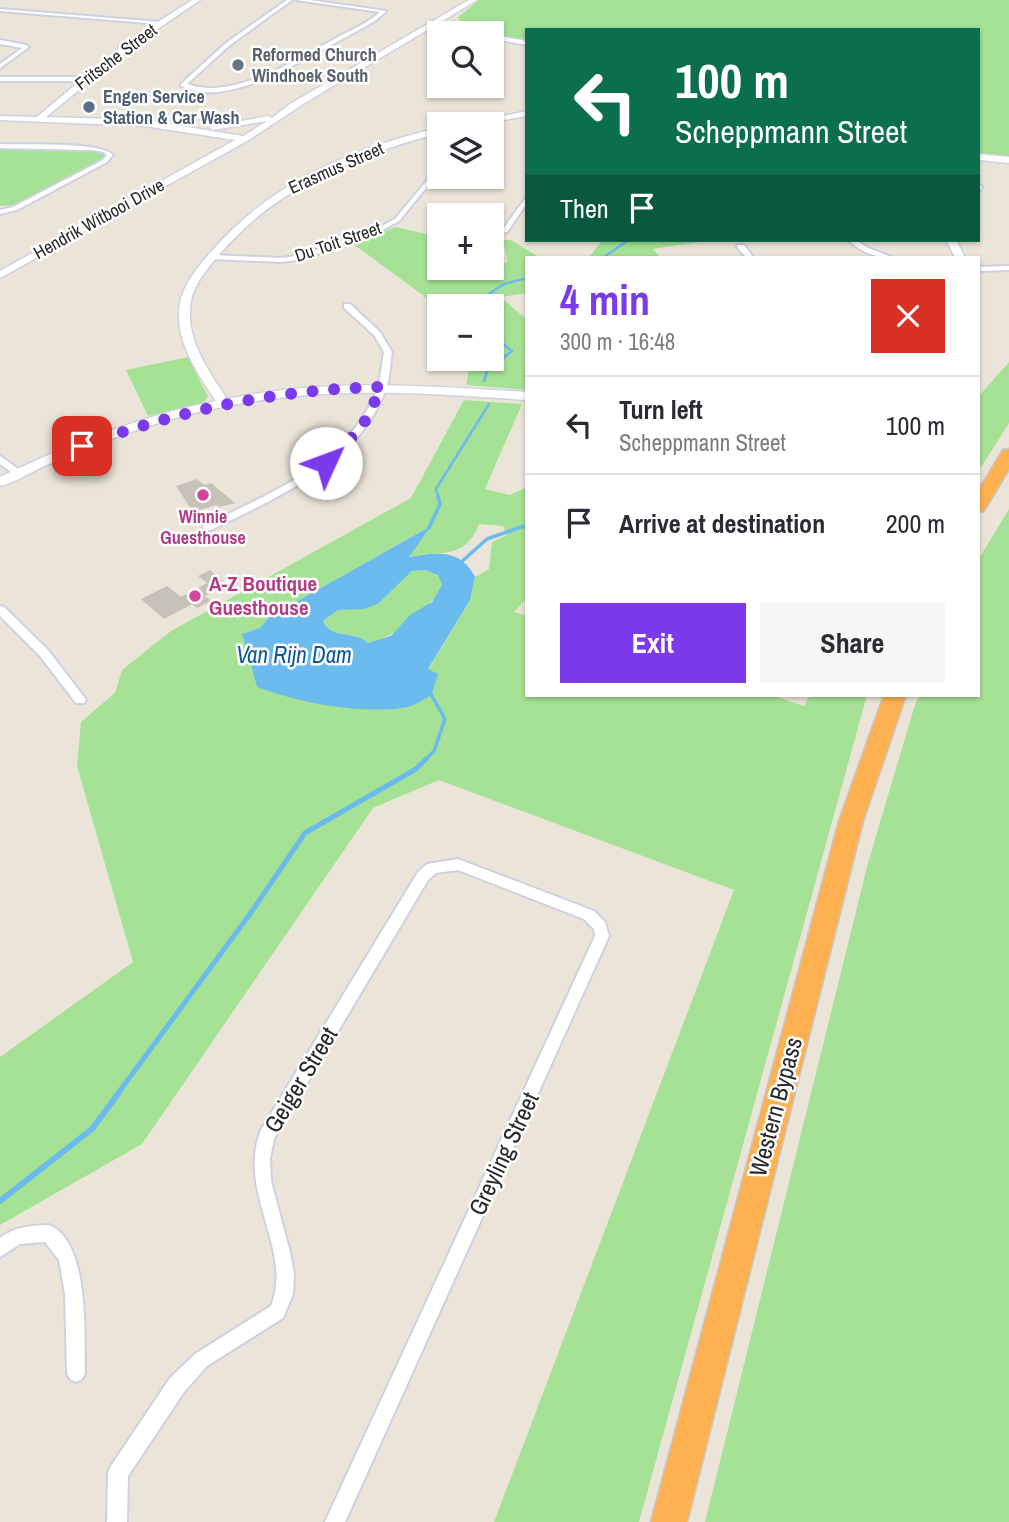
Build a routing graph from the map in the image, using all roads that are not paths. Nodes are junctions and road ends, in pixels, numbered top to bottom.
1 (197, 0) edge
2 (290, 0) edge
3 (298, 0) edge
4 (477, 0) edge
5 (0, 10) edge
6 (464, 10) junction
7 (443, 21) edge
8 (443, 21) edge
9 (458, 21) edge
10 (160, 23) junction
11 (427, 30) edge
12 (427, 31) edge
13 (427, 37) dead end
14 (504, 39) edge
15 (410, 41) junction
16 (0, 42) edge
17 (525, 43) edge
18 (385, 53) junction
19 (0, 66) edge
20 (0, 79) edge
21 (85, 79) junction
22 (304, 101) junction
23 (525, 113) edge
24 (514, 116) junction
25 (0, 118) edge
26 (39, 118) junction
27 (270, 118) junction
28 (504, 118) edge
29 (525, 124) edge
30 (175, 127) junction
31 (426, 134) edge
32 (240, 138) junction
33 (0, 146) edge
34 (980, 157) edge
35 (200, 160) junction
36 (1009, 160) edge
37 (427, 183) edge
38 (525, 202) edge
39 (0, 212) edge
40 (504, 232) dead end
41 (855, 242) edge
42 (741, 247) dead end
43 (749, 256) edge
44 (885, 256) edge
45 (211, 257) junction
46 (1009, 268) edge
47 (980, 270) edge
48 (0, 275) edge
49 (347, 306) dead end
50 (382, 387) junction
51 (525, 396) edge
52 (224, 404) junction
53 (1009, 454) edge
54 (0, 459) edge
55 (18, 473) junction
56 (0, 482) edge
57 (980, 504) edge
58 (207, 528) dead end
59 (0, 610) edge
60 (894, 697) edge
61 (80, 700) dead end
62 (458, 864) joint
63 (0, 1248) edge
64 (76, 1373) dead end
65 (117, 1522) edge
66 (335, 1522) edge
67 (668, 1522) edge

1 - 10 street, Fritsche Street
2 - 3 street
4 - 6 street, Hendrik Witbooi Drive
4 - 7 street, Hendrik Witbooi Drive
5 - 10 street
6 - 8 street, Hendrik Witbooi Drive
6 - 9 street
10 - 21 street, Fritsche Street
11 - 18 street, Hendrik Witbooi Drive
12 - 15 street, Hendrik Witbooi Drive
13 - 15 street
14 - 17 street
15 - 18 street, Hendrik Witbooi Drive
16 - 19 street
18 - 22 street, Hendrik Witbooi Drive
20 - 21 street
21 - 26 street, Fritsche Street
22 - 27 street, Hendrik Witbooi Drive
22 - 32 street, Hendrik Witbooi Drive
23 - 24 street
24 - 28 street
24 - 29 street
25 - 26 street
26 - 30 street
27 - 30 street
27 - 32 street, Hendrik Witbooi Drive
30 - 32 street
30 - 35 street
31 - 45 street, Erasmus Street
32 - 35 street, Hendrik Witbooi Drive
33 - 39 street
34 - 36 street
35 - 48 street, Hendrik Witbooi Drive
37 - 45 street, Du Toit Street
38 - 40 street
41 - 44 street
42 - 43 street
45 - 52 street, Erasmus Street
46 - 47 street
49 - 50 street
50 - 51 street
50 - 52 street
50 - 58 street
52 - 55 street
53 - 57 highway
54 - 55 street
55 - 56 street
59 - 61 street
60 - 67 highway, Western Bypass
62 - 65 street, Geiger Street
62 - 66 street, Greyling Street
63 - 64 street

